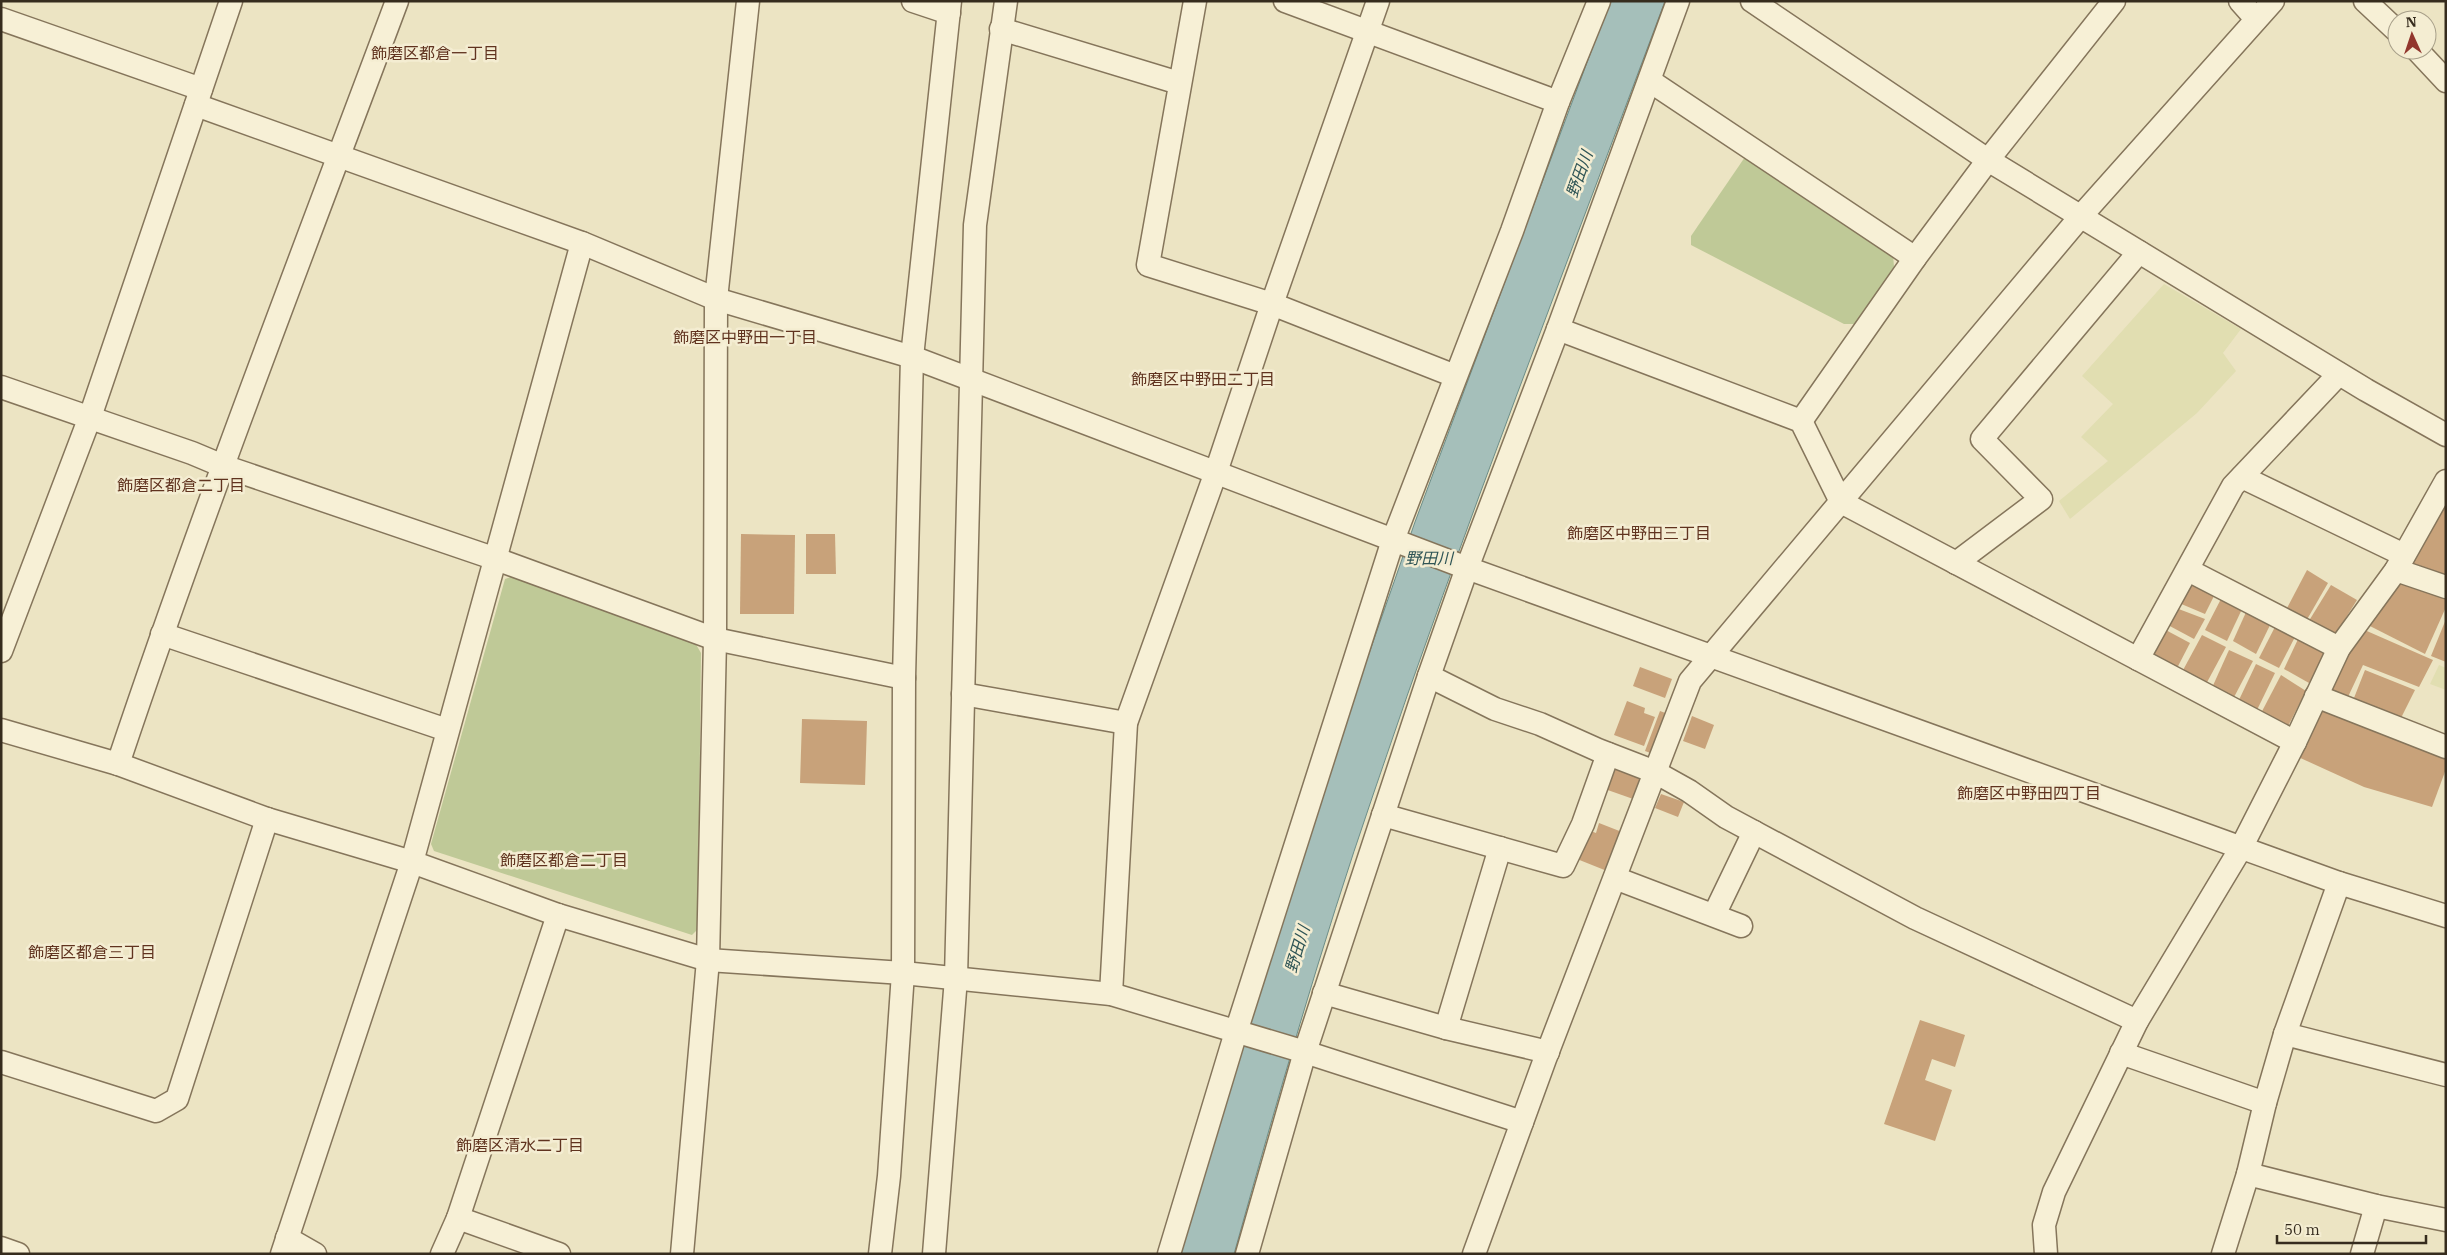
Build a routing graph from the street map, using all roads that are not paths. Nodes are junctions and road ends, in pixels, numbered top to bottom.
1 (6, 1) edge
2 (231, 1) edge
3 (397, 1) edge
4 (748, 1) edge
5 (913, 1) edge
6 (1006, 1) edge
7 (1195, 1) edge
8 (1285, 1) edge
9 (1378, 1) edge
10 (1599, 1) edge
11 (1678, 1) edge
12 (1752, 1) edge
13 (2114, 1) edge
14 (2240, 1) edge
15 (2272, 1) edge
16 (2365, 1) edge
17 (949, 7) edge
18 (1, 17) edge
19 (2256, 19) junction
20 (2387, 22) edge
21 (1001, 29) junction
22 (1368, 32) junction
23 (2426, 60) edge
24 (1650, 81) junction
25 (2446, 81) edge
26 (1179, 83) junction
27 (199, 97) junction
28 (1558, 102) junction
29 (339, 157) junction
30 (1988, 160) junction
31 (2081, 216) junction
32 (582, 243) junction
33 (2139, 252) junction
34 (1915, 258) junction
35 (716, 299) junction
36 (1272, 304) junction
37 (1558, 329) junction
38 (912, 357) junction
39 (2339, 374) junction
40 (1455, 376) junction
41 (970, 379) junction
42 (1, 387) edge
43 (90, 417) junction
44 (1801, 420) junction
45 (2446, 435) edge
46 (223, 466) junction
47 (1216, 472) junction
48 (2242, 477) junction
49 (2446, 481) edge
50 (1841, 502) junction
51 (1393, 540) junction
52 (496, 559) junction
53 (1956, 563) junction
54 (2400, 563) junction
55 (1466, 568) junction
56 (2188, 570) junction
57 (2446, 587) edge
58 (162, 634) junction
59 (715, 639) junction
60 (2339, 648) junction
61 (1, 651) edge
62 (1712, 656) junction
63 (2138, 659) junction
64 (1429, 676) junction
65 (904, 678) junction
66 (963, 694) junction
67 (2316, 696) junction
68 (1126, 723) junction
69 (1, 730) edge
70 (447, 730) junction
71 (2296, 742) junction
72 (2446, 747) edge
73 (1608, 754) junction
74 (118, 764) junction
75 (1655, 772) junction
76 (1383, 815) junction
77 (267, 818) junction
78 (1754, 832) junction
79 (1500, 848) junction
80 (2240, 848) junction
81 (412, 862) junction
82 (1615, 878) junction
83 (2339, 883) junction
84 (558, 915) junction
85 (1714, 915) junction
86 (2446, 916) edge
87 (1741, 926) dead end
88 (708, 960) junction
89 (903, 973) junction
90 (956, 978) junction
91 (1324, 993) junction
92 (1111, 994) junction
93 (2137, 1021) junction
94 (1446, 1028) junction
95 (1236, 1032) junction
96 (2285, 1034) junction
97 (1304, 1052) junction
98 (1548, 1052) junction
99 (2121, 1053) junction
100 (1, 1062) edge
101 (2446, 1075) edge
102 (2265, 1104) junction
103 (1522, 1122) junction
104 (2248, 1174) junction
105 (2376, 1206) junction
106 (458, 1218) junction
107 (2446, 1220) edge
108 (285, 1246) edge
109 (1, 1248) edge
110 (18, 1254) edge
111 (315, 1254) edge
112 (442, 1254) edge
113 (559, 1254) edge
114 (682, 1254) edge
115 (880, 1254) edge
116 (934, 1254) edge
117 (1170, 1254) edge
118 (1247, 1254) edge
119 (1474, 1254) edge
120 (2046, 1254) edge
121 (2223, 1254) edge
122 (2362, 1254) edge

1 - 18 street
2 - 27 street
3 - 29 street
4 - 35 street
5 - 17 street
6 - 21 street
7 - 26 street
8 - 22 street
9 - 22 street
10 - 28 street
11 - 24 street
12 - 30 street
13 - 30 street
14 - 19 street
15 - 19 street
16 - 20 street
17 - 38 street
18 - 27 street
19 - 31 street
21 - 26 street
21 - 41 street
22 - 28 street
22 - 36 street
23 - 25 street
24 - 34 street
24 - 37 street
26 - 36 street
27 - 29 street
27 - 43 street
28 - 40 street
29 - 32 street
29 - 46 street
30 - 31 street
30 - 34 street
31 - 33 street
31 - 50 street
32 - 35 street
32 - 52 street
33 - 39 street
33 - 53 street
34 - 44 street
35 - 38 street
35 - 59 street
36 - 40 street
36 - 47 street
37 - 44 street
37 - 55 street
38 - 41 street
38 - 65 street
39 - 45 street
39 - 48 street
40 - 51 street
41 - 47 street
41 - 66 street
42 - 43 street
43 - 46 street
43 - 61 street
44 - 50 street
46 - 52 street
46 - 58 street
47 - 51 street
47 - 68 street
48 - 54 street
48 - 56 street
49 - 54 street
50 - 53 street
50 - 62 street
51 - 55 street
51 - 95 street
52 - 59 street
52 - 70 street
53 - 63 street
54 - 57 street
54 - 60 street
55 - 62 street
55 - 64 street
56 - 60 street
56 - 63 street
58 - 70 street
58 - 74 street
59 - 65 street
59 - 88 street
60 - 67 street
62 - 75 street
62 - 80 street
63 - 71 street
64 - 73 street
64 - 76 street
65 - 89 street
66 - 68 street
66 - 90 street
67 - 71 street
67 - 72 street
68 - 92 street
69 - 74 street
70 - 81 street
71 - 80 street
73 - 75 street
73 - 79 street
74 - 77 street
75 - 78 street
75 - 82 street
76 - 79 street
76 - 91 street
77 - 81 street
77 - 100 street
78 - 85 street
78 - 93 street
79 - 94 street
80 - 83 street
80 - 93 street
81 - 84 street
81 - 108 street
82 - 85 street
82 - 98 street
83 - 86 street
83 - 96 street
84 - 88 street
84 - 106 street
85 - 87 street
88 - 89 street
88 - 114 street
89 - 90 street
89 - 115 street
90 - 92 street
90 - 116 street
91 - 94 street
91 - 97 street
92 - 95 street
93 - 99 street
94 - 98 street
95 - 97 street
95 - 117 street
96 - 101 street
96 - 102 street
97 - 103 street
97 - 118 street
98 - 103 street
99 - 102 street
99 - 120 street
102 - 104 street
103 - 119 street
104 - 105 street
104 - 121 street
105 - 107 street
105 - 122 street
106 - 112 street
106 - 113 street
108 - 111 street
109 - 110 street

